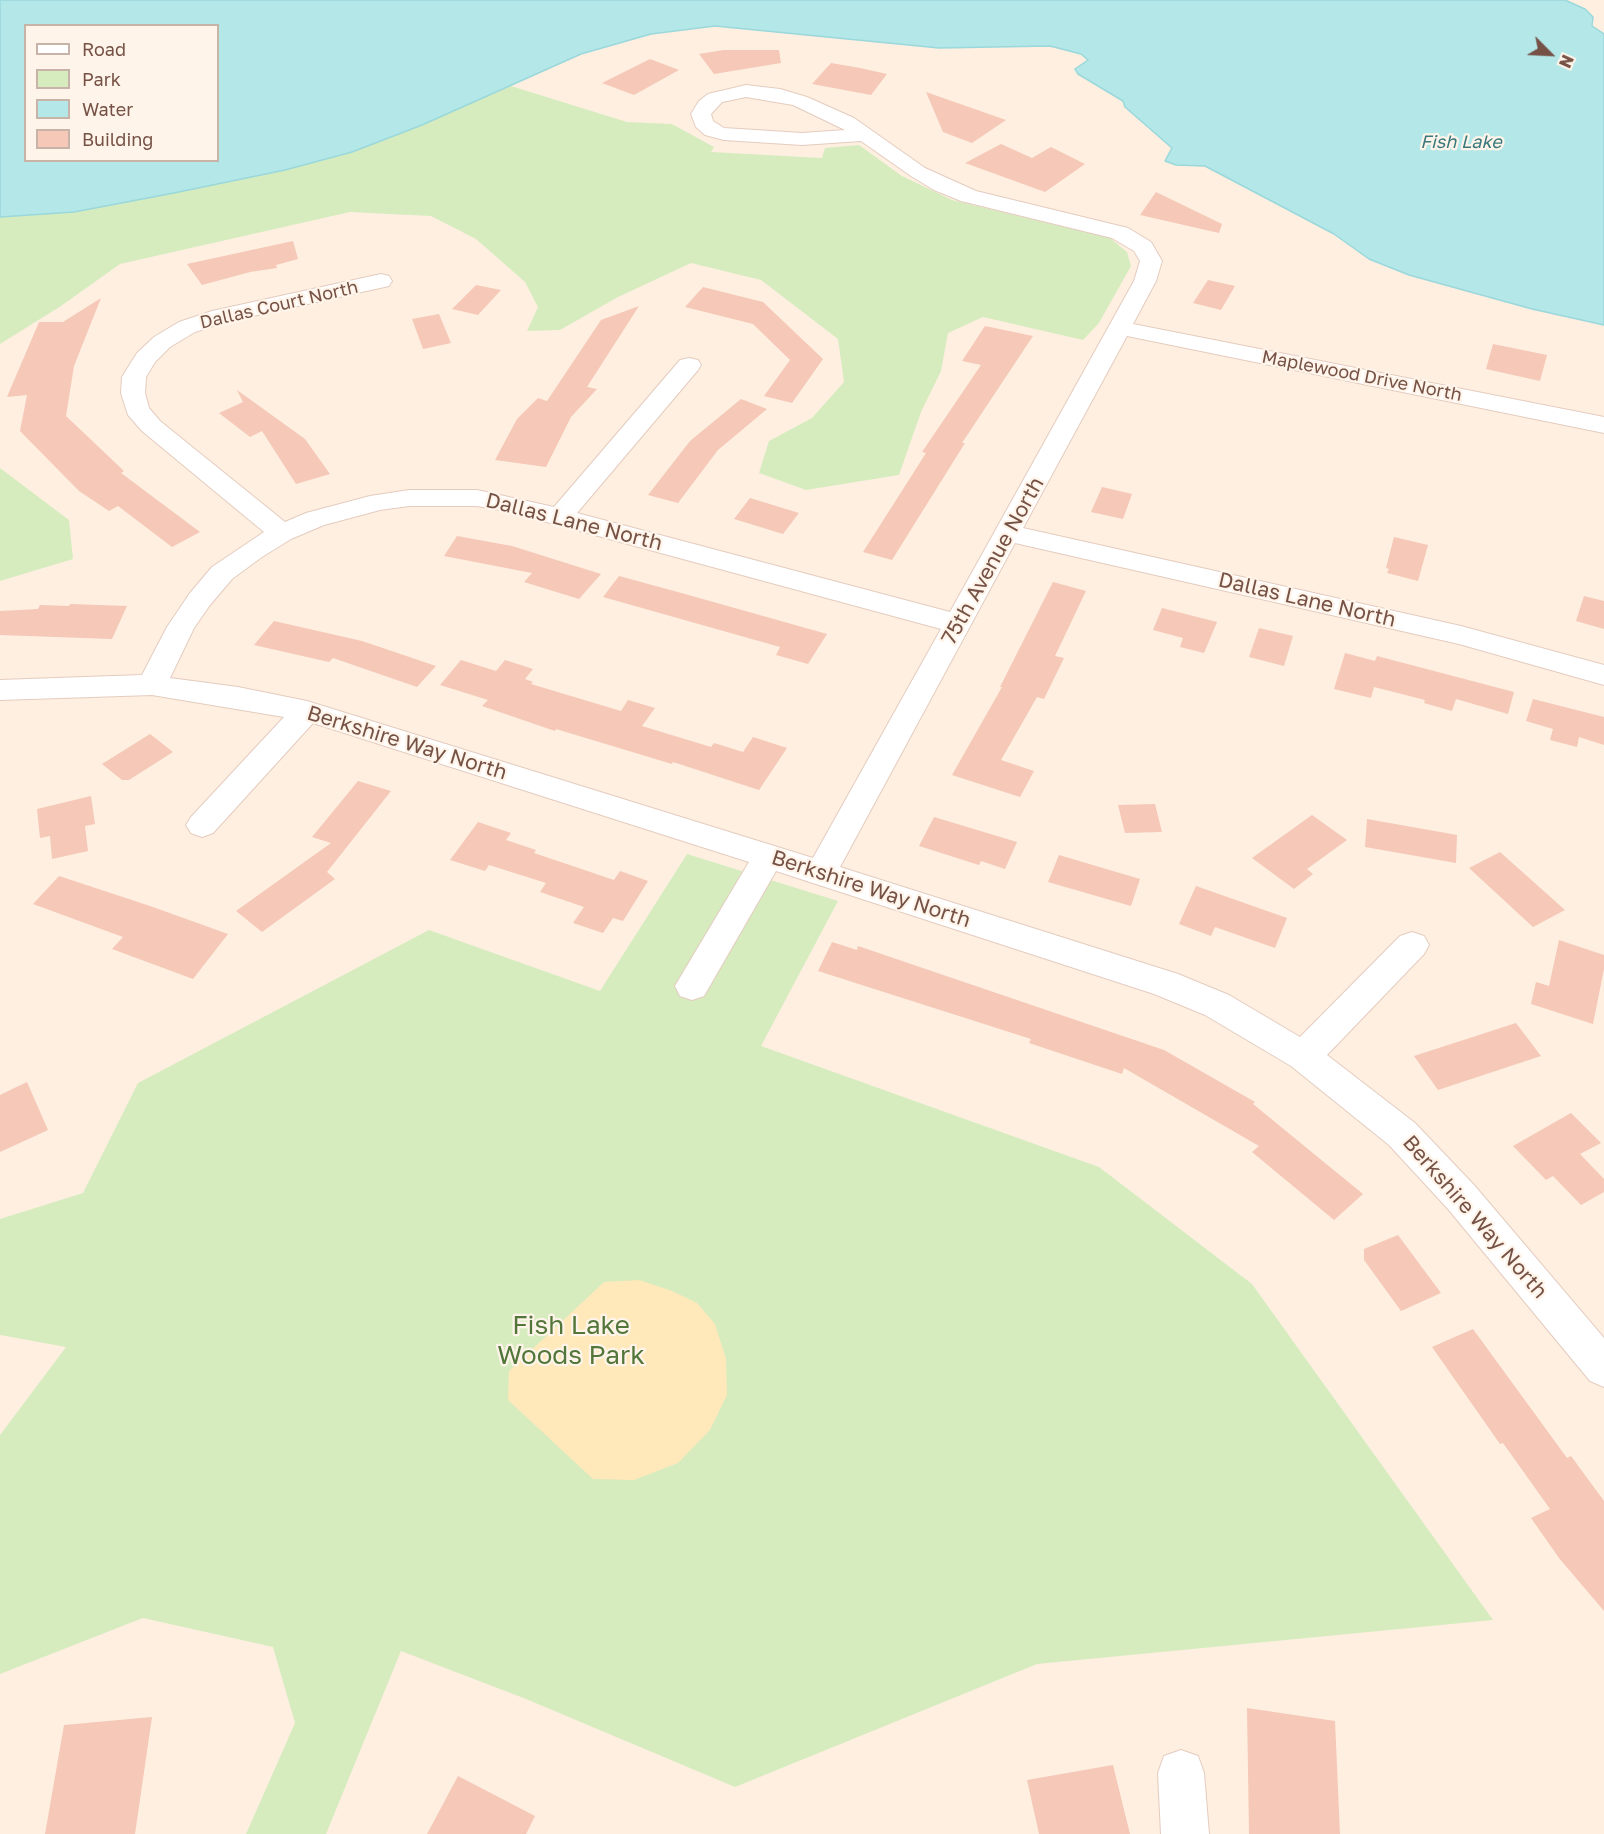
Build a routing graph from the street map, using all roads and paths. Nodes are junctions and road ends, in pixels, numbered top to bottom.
1 (863, 135) junction
2 (381, 281) dead end
3 (1119, 328) junction
4 (689, 365) dead end
5 (1604, 425) edge
6 (561, 516) junction
7 (282, 533) junction
8 (1009, 533) junction
9 (958, 624) junction
10 (1604, 675) edge
11 (152, 685) junction
12 (0, 690) edge
13 (307, 711) junction
14 (202, 825) dead end
15 (768, 857) junction
16 (821, 873) junction
17 (1412, 945) dead end
18 (692, 986) dead end
19 (1303, 1056) junction
20 (1604, 1368) edge
21 (1181, 1773) dead end
22 (1185, 1834) edge

1 - 1 street
1 - 3 street, 75th Avenue North
2 - 7 street, Dallas Court North
3 - 5 street, Maplewood Drive North
3 - 8 street, 75th Avenue North
4 - 6 street
6 - 7 street, Dallas Lane North
6 - 9 street, Dallas Lane North
7 - 11 street, Dallas Lane North
8 - 9 street, 75th Avenue North
8 - 10 street, Dallas Lane North
9 - 16 street, 75th Avenue North
11 - 12 street, Berkshire Way North
11 - 13 street, Berkshire Way North
13 - 14 street
13 - 15 street, Berkshire Way North
15 - 16 street, Berkshire Way North
15 - 18 street
16 - 19 street, Berkshire Way North
17 - 19 street
19 - 20 street, Berkshire Way North
21 - 22 street

